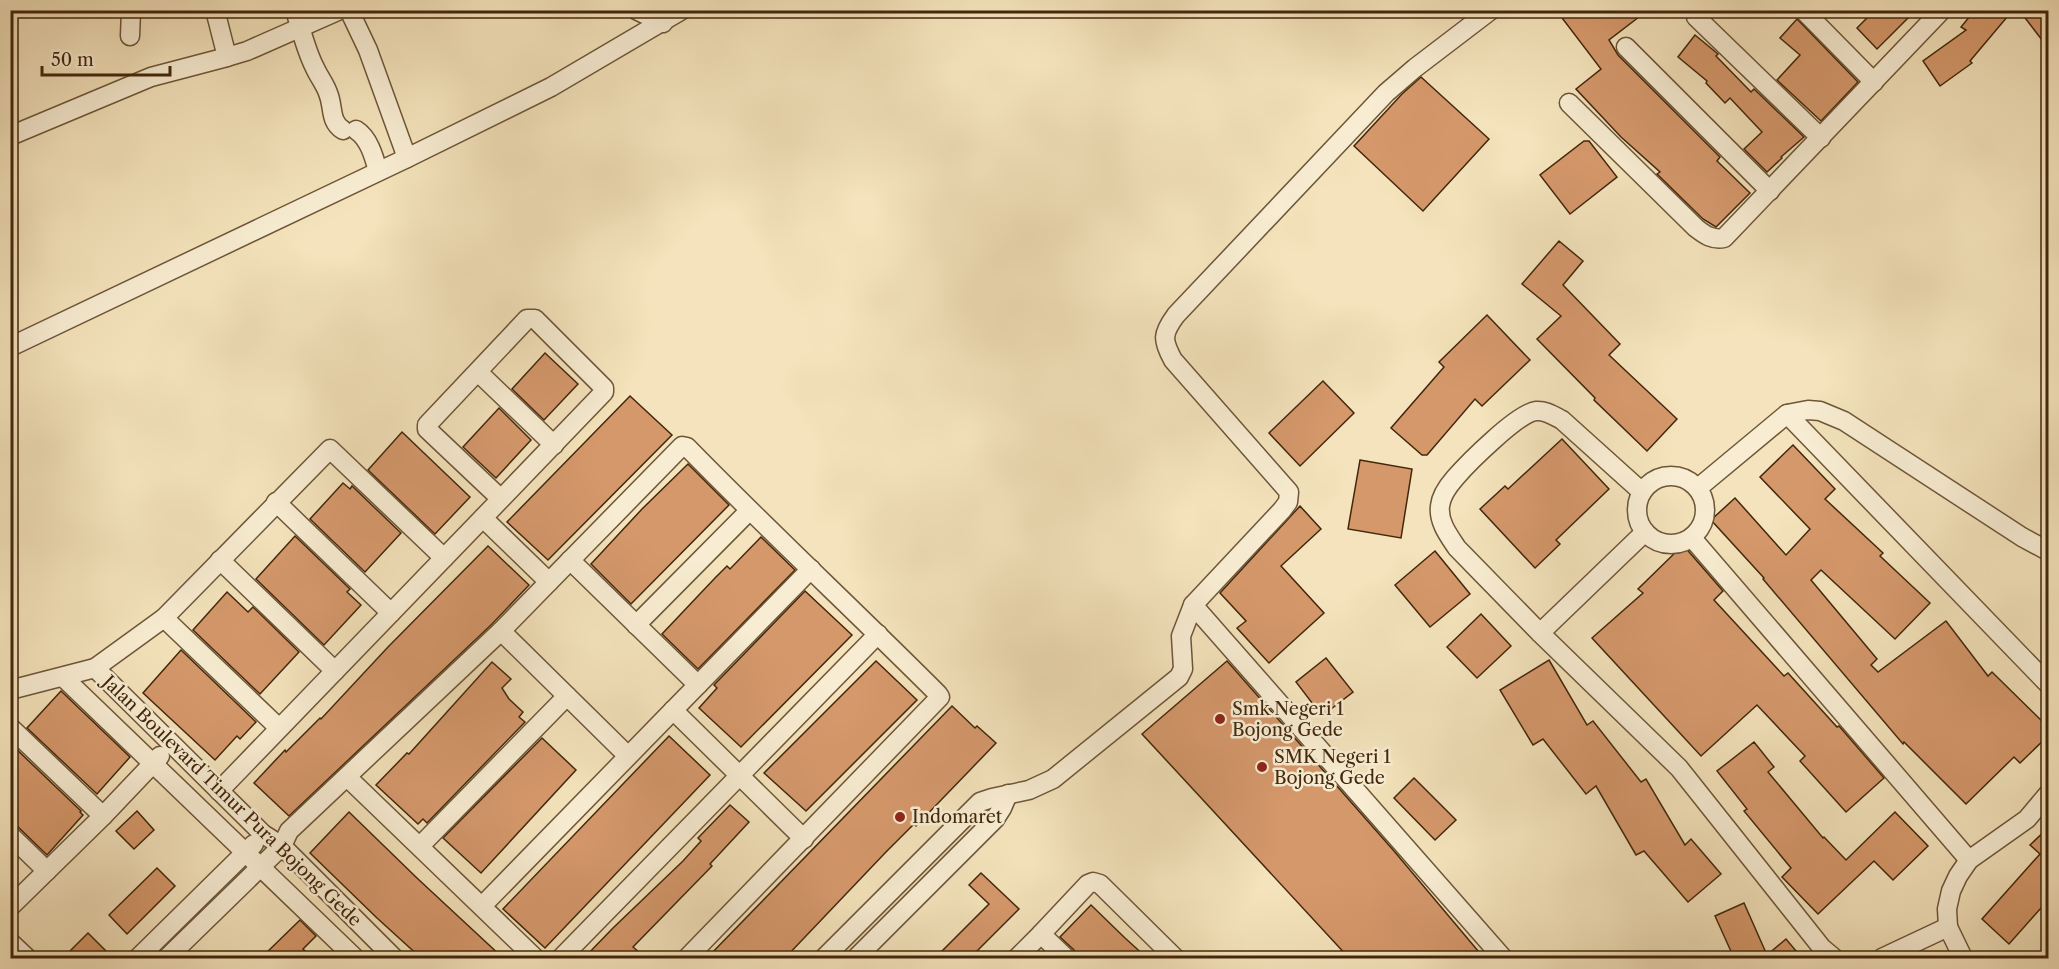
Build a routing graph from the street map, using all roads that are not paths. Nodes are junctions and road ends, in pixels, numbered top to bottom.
1 (131, 10) edge
2 (215, 10) edge
3 (295, 10) edge
4 (340, 10) edge
5 (349, 10) edge
6 (636, 10) edge
7 (682, 10) edge
8 (1491, 10) edge
9 (1803, 10) edge
10 (1942, 10) edge
11 (1696, 17) dead end
12 (663, 23) junction
13 (301, 29) junction
14 (130, 36) dead end
15 (1626, 47) dead end
16 (227, 57) junction
17 (1874, 82) junction
18 (1569, 103) dead end
19 (10, 136) edge
20 (1821, 138) junction
21 (407, 158) junction
22 (378, 171) junction
23 (1770, 191) junction
24 (10, 347) edge
25 (478, 372) junction
26 (1787, 414) junction
27 (554, 445) junction
28 (1698, 488) junction
29 (1642, 492) junction
30 (501, 499) junction
31 (276, 502) junction
32 (749, 511) junction
33 (483, 518) junction
34 (1645, 532) junction
35 (1692, 538) junction
36 (2049, 551) edge
37 (444, 558) junction
38 (220, 560) junction
39 (570, 560) junction
40 (811, 569) junction
41 (549, 582) junction
42 (1193, 605) junction
43 (391, 613) junction
44 (164, 618) junction
45 (636, 625) junction
46 (501, 631) junction
47 (1540, 633) junction
48 (878, 634) junction
49 (95, 669) junction
50 (335, 671) junction
51 (63, 677) junction
52 (2049, 684) edge
53 (698, 685) junction
54 (10, 690) edge
55 (567, 696) junction
56 (673, 711) junction
57 (10, 727) edge
58 (279, 729) junction
59 (170, 743) junction
60 (628, 756) junction
61 (153, 764) junction
62 (740, 776) junction
63 (347, 777) junction
64 (219, 790) junction
65 (1008, 794) junction
66 (2049, 794) edge
67 (103, 816) junction
68 (263, 834) junction
69 (10, 835) edge
70 (804, 838) junction
71 (285, 839) junction
72 (420, 846) junction
73 (246, 853) junction
74 (1969, 860) junction
75 (260, 867) junction
76 (47, 871) junction
77 (482, 906) junction
78 (10, 907) edge
79 (362, 927) junction
80 (1948, 927) junction
81 (1041, 934) junction
82 (10, 942) edge
83 (344, 955) edge
84 (385, 956) edge
85 (27, 958) edge
86 (138, 958) edge
87 (167, 958) edge
88 (535, 958) edge
89 (561, 958) edge
90 (687, 958) edge
91 (824, 958) edge
92 (856, 958) edge
93 (1017, 958) edge
94 (1066, 958) edge
95 (1175, 958) edge
96 (1503, 958) edge
97 (1834, 958) edge
98 (1882, 958) edge
99 (1964, 958) edge

1 - 14 street
2 - 16 street
3 - 13 street
4 - 13 street
5 - 21 street
6 - 12 street
7 - 12 street
8 - 42 street
9 - 17 street
10 - 17 street
11 - 20 street
12 - 21 street
13 - 16 street
13 - 22 street
15 - 23 street
16 - 19 street
17 - 20 street
18 - 23 street
20 - 23 street
21 - 22 street
22 - 24 street
25 - 27 street
25 - 27 street
25 - 30 street
26 - 28 street
26 - 36 street
26 - 52 street
27 - 30 street
28 - 29 street
28 - 35 street
29 - 34 street
29 - 47 street
30 - 33 street
31 - 37 street
31 - 38 street
31 - 43 street
32 - 39 street
32 - 40 street
32 - 45 street
33 - 37 street
33 - 41 street
34 - 35 street
34 - 47 street
35 - 74 street
37 - 43 street
38 - 44 street
38 - 50 street
39 - 41 street
39 - 45 street
40 - 48 street
40 - 53 street
41 - 46 street
42 - 65 street
42 - 96 street
43 - 50 street
44 - 49 street
44 - 58 street
45 - 53 street
46 - 55 street
46 - 63 street
47 - 97 street
48 - 62 street
48 - 70 street
49 - 51 street
49 - 59 street, Jalan Boulevard Timur Pura Bojong Gede
50 - 58 street
51 - 54 street
51 - 61 street, Jalan Boulevard Timur Pura Bojong Gede
53 - 56 street
55 - 60 street
55 - 72 street
56 - 60 street
56 - 62 street
57 - 67 street
58 - 64 street
59 - 61 street
59 - 64 street, Jalan Boulevard Timur Pura Bojong Gede
60 - 77 street
61 - 67 street
61 - 73 street, Jalan Boulevard Timur Pura Bojong Gede
62 - 70 street
62 - 89 street
63 - 71 street
63 - 72 street
64 - 68 street, Jalan Boulevard Timur Pura Bojong Gede
65 - 91 street
65 - 92 street
66 - 74 street
67 - 76 street
68 - 71 street, Jalan Boulevard Timur Pura Bojong Gede
68 - 73 street
69 - 76 street
70 - 90 street
71 - 75 street
71 - 79 street, Jalan Boulevard Timur Pura Bojong Gede
72 - 77 street
73 - 75 street, Jalan Boulevard Timur Pura Bojong Gede
73 - 86 street
74 - 80 street
75 - 83 street, Jalan Boulevard Timur Pura Bojong Gede
75 - 87 street
76 - 78 street
77 - 88 street
79 - 83 street
79 - 84 street, Jalan Boulevard Timur Pura Bojong Gede
80 - 98 street
80 - 99 street
81 - 93 street
81 - 94 street
81 - 95 street
82 - 85 street

